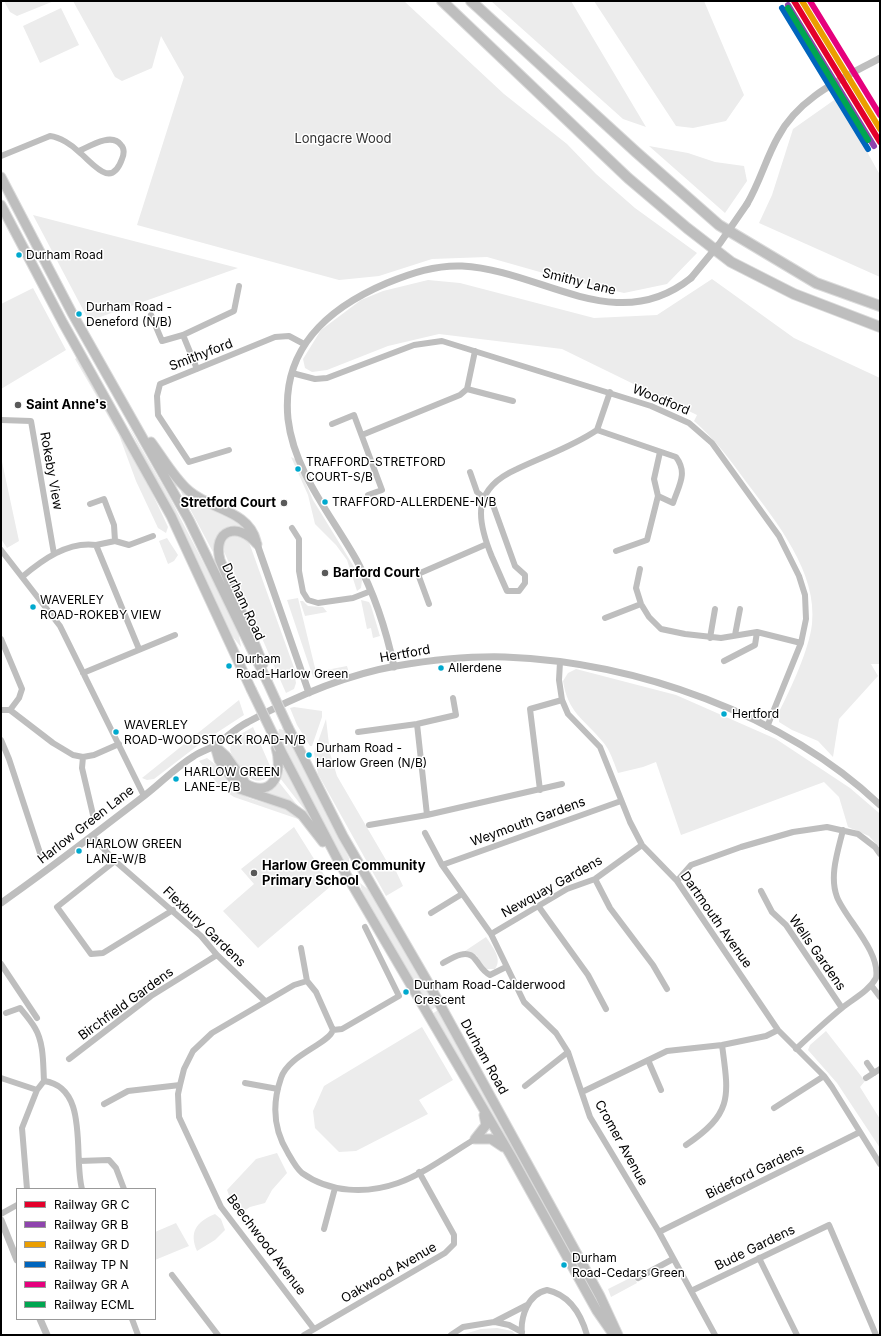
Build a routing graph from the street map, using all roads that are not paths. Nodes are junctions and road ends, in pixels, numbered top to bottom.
1 (442, 1) edge
2 (471, 1) edge
3 (880, 58) edge
4 (79, 151) junction
5 (1, 156) edge
6 (1, 177) edge
7 (1, 205) edge
8 (238, 286) dead end
9 (880, 306) edge
10 (151, 315) dead end
11 (880, 327) edge
12 (183, 335) junction
13 (304, 344) junction
14 (475, 351) junction
15 (198, 368) junction
16 (292, 373) junction
17 (467, 389) junction
18 (610, 392) junction
19 (513, 401) dead end
20 (131, 416) junction
21 (1, 420) edge
22 (332, 424) dead end
23 (597, 430) junction
24 (362, 435) junction
25 (229, 450) dead end
26 (660, 452) junction
27 (470, 472) dead end
28 (368, 495) dead end
29 (658, 496) junction
30 (484, 497) junction
31 (90, 504) dead end
32 (292, 528) dead end
33 (153, 536) dead end
34 (115, 541) junction
35 (257, 544) junction
36 (487, 544) junction
37 (96, 546) junction
38 (1, 550) edge
39 (616, 551) dead end
40 (54, 554) junction
41 (640, 569) dead end
42 (22, 577) junction
43 (371, 591) junction
44 (429, 604) dead end
45 (641, 604) junction
46 (715, 609) dead end
47 (740, 609) dead end
48 (605, 618) dead end
49 (757, 632) junction
50 (174, 634) dead end
51 (735, 635) junction
52 (1, 638) edge
53 (710, 638) junction
54 (802, 643) junction
55 (138, 649) junction
56 (724, 661) dead end
57 (560, 662) junction
58 (394, 667) junction
59 (83, 673) junction
60 (267, 682) junction
61 (309, 693) junction
62 (453, 698) dead end
63 (562, 700) junction
64 (1, 710) edge
65 (10, 710) junction
66 (244, 724) joint
67 (417, 724) junction
68 (767, 727) junction
69 (358, 732) dead end
70 (1, 740) edge
71 (119, 744) junction
72 (214, 746) junction
73 (278, 750) junction
74 (83, 757) junction
75 (562, 784) dead end
76 (540, 790) junction
77 (144, 796) junction
78 (621, 801) junction
79 (880, 805) edge
80 (427, 815) junction
81 (94, 819) dead end
82 (369, 825) dead end
83 (843, 830) junction
84 (425, 832) dead end
85 (92, 836) junction
86 (642, 845) junction
87 (40, 854) dead end
88 (880, 854) edge
89 (115, 861) junction
90 (340, 864) junction
91 (442, 865) junction
92 (595, 879) junction
93 (677, 881) junction
94 (761, 891) dead end
95 (462, 894) junction
96 (1, 903) edge
97 (539, 907) junction
98 (173, 910) junction
99 (431, 913) dead end
100 (365, 927) dead end
101 (491, 934) junction
102 (302, 948) dead end
103 (217, 955) junction
104 (443, 963) dead end
105 (1, 964) edge
106 (506, 967) junction
107 (307, 981) junction
108 (871, 985) junction
109 (666, 989) dead end
110 (880, 996) edge
111 (265, 1001) junction
112 (842, 1008) junction
113 (606, 1010) dead end
114 (6, 1013) dead end
115 (37, 1018) dead end
116 (333, 1030) junction
117 (778, 1030) junction
118 (722, 1045) junction
119 (796, 1048) junction
120 (568, 1052) junction
121 (69, 1059) dead end
122 (648, 1060) junction
123 (867, 1064) dead end
124 (880, 1069) edge
125 (874, 1073) junction
126 (824, 1076) junction
127 (1, 1078) edge
128 (866, 1078) dead end
129 (44, 1081) junction
130 (245, 1083) dead end
131 (180, 1085) junction
132 (525, 1086) dead end
133 (278, 1089) junction
134 (37, 1090) junction
135 (661, 1090) dead end
136 (582, 1092) junction
137 (104, 1104) dead end
138 (774, 1108) dead end
139 (483, 1109) junction
140 (860, 1132) junction
141 (475, 1139) junction
142 (686, 1145) dead end
143 (511, 1156) junction
144 (78, 1161) junction
145 (880, 1164) edge
146 (419, 1172) junction
147 (27, 1188) edge
148 (82, 1188) edge
149 (124, 1188) edge
150 (335, 1188) junction
151 (16, 1206) edge
152 (1, 1214) edge
153 (1, 1220) edge
154 (324, 1229) dead end
155 (658, 1232) junction
156 (16, 1258) edge
157 (759, 1258) junction
158 (673, 1259) junction
159 (172, 1274) dead end
160 (638, 1278) dead end
161 (691, 1291) junction
162 (527, 1305) junction
163 (40, 1320) edge
164 (132, 1320) edge
165 (494, 1322) junction
166 (314, 1329) junction
167 (522, 1334) edge
168 (47, 1335) edge
169 (138, 1335) edge
170 (218, 1335) edge
171 (304, 1335) edge
172 (451, 1335) edge
173 (587, 1335) edge
174 (614, 1335) edge
175 (618, 1335) edge
176 (715, 1335) edge
177 (797, 1335) edge
178 (876, 1335) edge

1 - 11 highway
2 - 9 highway
3 - 13 street, Smithy Lane, bridge
4 - 4 street
4 - 5 street
6 - 20 main road, Durham Road
7 - 73 main road, Durham Road, bridge
8 - 12 street
10 - 12 street
12 - 15 street
13 - 15 street, Smithyford
13 - 16 street
14 - 16 street, Woodford
14 - 17 street
14 - 18 street, Woodford
15 - 25 street, Smithyford
16 - 43 street
17 - 19 street
17 - 24 street
18 - 23 street
18 - 54 street, Woodford
20 - 35 main road
20 - 60 main road, Durham Road
21 - 40 street, Rokeby View
22 - 24 street
23 - 26 street
23 - 30 street
24 - 28 street
26 - 29 street
26 - 29 street
27 - 30 street
29 - 39 street
30 - 36 street
30 - 36 street
31 - 34 street
32 - 43 street
33 - 34 street
34 - 37 street
35 - 60 main road
35 - 61 street
36 - 44 street
37 - 40 street
37 - 55 street
38 - 42 street
40 - 42 street
41 - 45 street
42 - 59 street
43 - 58 street
45 - 48 street
45 - 53 street
46 - 53 street
47 - 51 street
49 - 51 street
49 - 54 street
49 - 56 street
50 - 55 street
51 - 53 street
52 - 65 street
54 - 68 street, Woodford
55 - 59 street
57 - 58 street, Hertford
57 - 63 street, Dartmouth Avenue
57 - 68 street, Hertford
58 - 61 street, Hertford
59 - 71 street
60 - 175 main road, Durham Road, bridge
61 - 66 street, Hertford
62 - 67 street
63 - 76 street
63 - 78 street, Dartmouth Avenue
64 - 65 street
65 - 74 street
66 - 72 street, Harlow Green Lane
67 - 69 street
67 - 80 street
68 - 79 street, Hertford
70 - 87 street
71 - 74 street
71 - 77 street
72 - 73 main road
72 - 77 street, Harlow Green Lane
72 - 90 main road
73 - 90 main road, Durham Road
74 - 81 street
75 - 76 street
76 - 80 street
77 - 85 street, Harlow Green Lane
78 - 86 street, Dartmouth Avenue
78 - 91 street, Weymouth Gardens
80 - 82 street
83 - 88 street
83 - 93 street
83 - 108 street
84 - 91 street, Cromer Avenue
85 - 89 street, Flexbury Gardens
85 - 96 street, Harlow Green Lane
86 - 92 street, Newquay Gardens
86 - 93 street, Dartmouth Avenue
89 - 98 street, Flexbury Gardens
89 - 98 street
90 - 139 main road, Durham Road
91 - 95 street, Cromer Avenue
92 - 97 street, Newquay Gardens
92 - 109 street
93 - 117 street, Dartmouth Avenue
94 - 112 street, Wells Gardens
95 - 99 street
95 - 101 street, Cromer Avenue
97 - 101 street, Newquay Gardens
97 - 113 street
98 - 103 street, Flexbury Gardens
100 - 116 street
101 - 106 street, Cromer Avenue
102 - 107 street
103 - 111 street, Flexbury Gardens
103 - 121 street, Birchfield Gardens
104 - 106 street
105 - 115 street
106 - 120 street, Cromer Avenue
107 - 111 street, Beechwood Avenue
107 - 116 street
108 - 110 street
108 - 112 street
111 - 131 street, Beechwood Avenue
112 - 119 street
114 - 129 street
116 - 133 street
117 - 118 street
117 - 119 street, Dartmouth Avenue
118 - 122 street
118 - 142 street
119 - 126 street, Dartmouth Avenue
120 - 132 street
120 - 136 street, Cromer Avenue
122 - 135 street
122 - 136 street
123 - 125 street
124 - 125 street
125 - 128 street
126 - 138 street
126 - 140 street, Dartmouth Avenue
127 - 134 street
129 - 134 street
129 - 144 street
130 - 133 street
131 - 137 street
131 - 166 street, Beechwood Avenue
133 - 150 street
134 - 147 street
136 - 155 street, Cromer Avenue
139 - 141 main road
139 - 143 main road, Durham Road
140 - 145 street, Dartmouth Avenue
140 - 155 street, Bideford Gardens
141 - 143 main road
141 - 146 street
143 - 174 main road, Durham Road
144 - 148 street
144 - 149 street
146 - 150 street
146 - 166 street, Oakwood Avenue
150 - 154 street
151 - 152 street
153 - 156 street
155 - 158 street, Cromer Avenue
157 - 161 street, Bude Gardens
157 - 177 street
157 - 178 street, Bude Gardens
158 - 160 street
158 - 161 street, Cromer Avenue
159 - 170 street
161 - 176 street, Cromer Avenue
162 - 165 street
162 - 167 street
162 - 173 street
163 - 168 street
164 - 169 street
165 - 167 street
165 - 172 street
166 - 171 street, Oakwood Avenue

